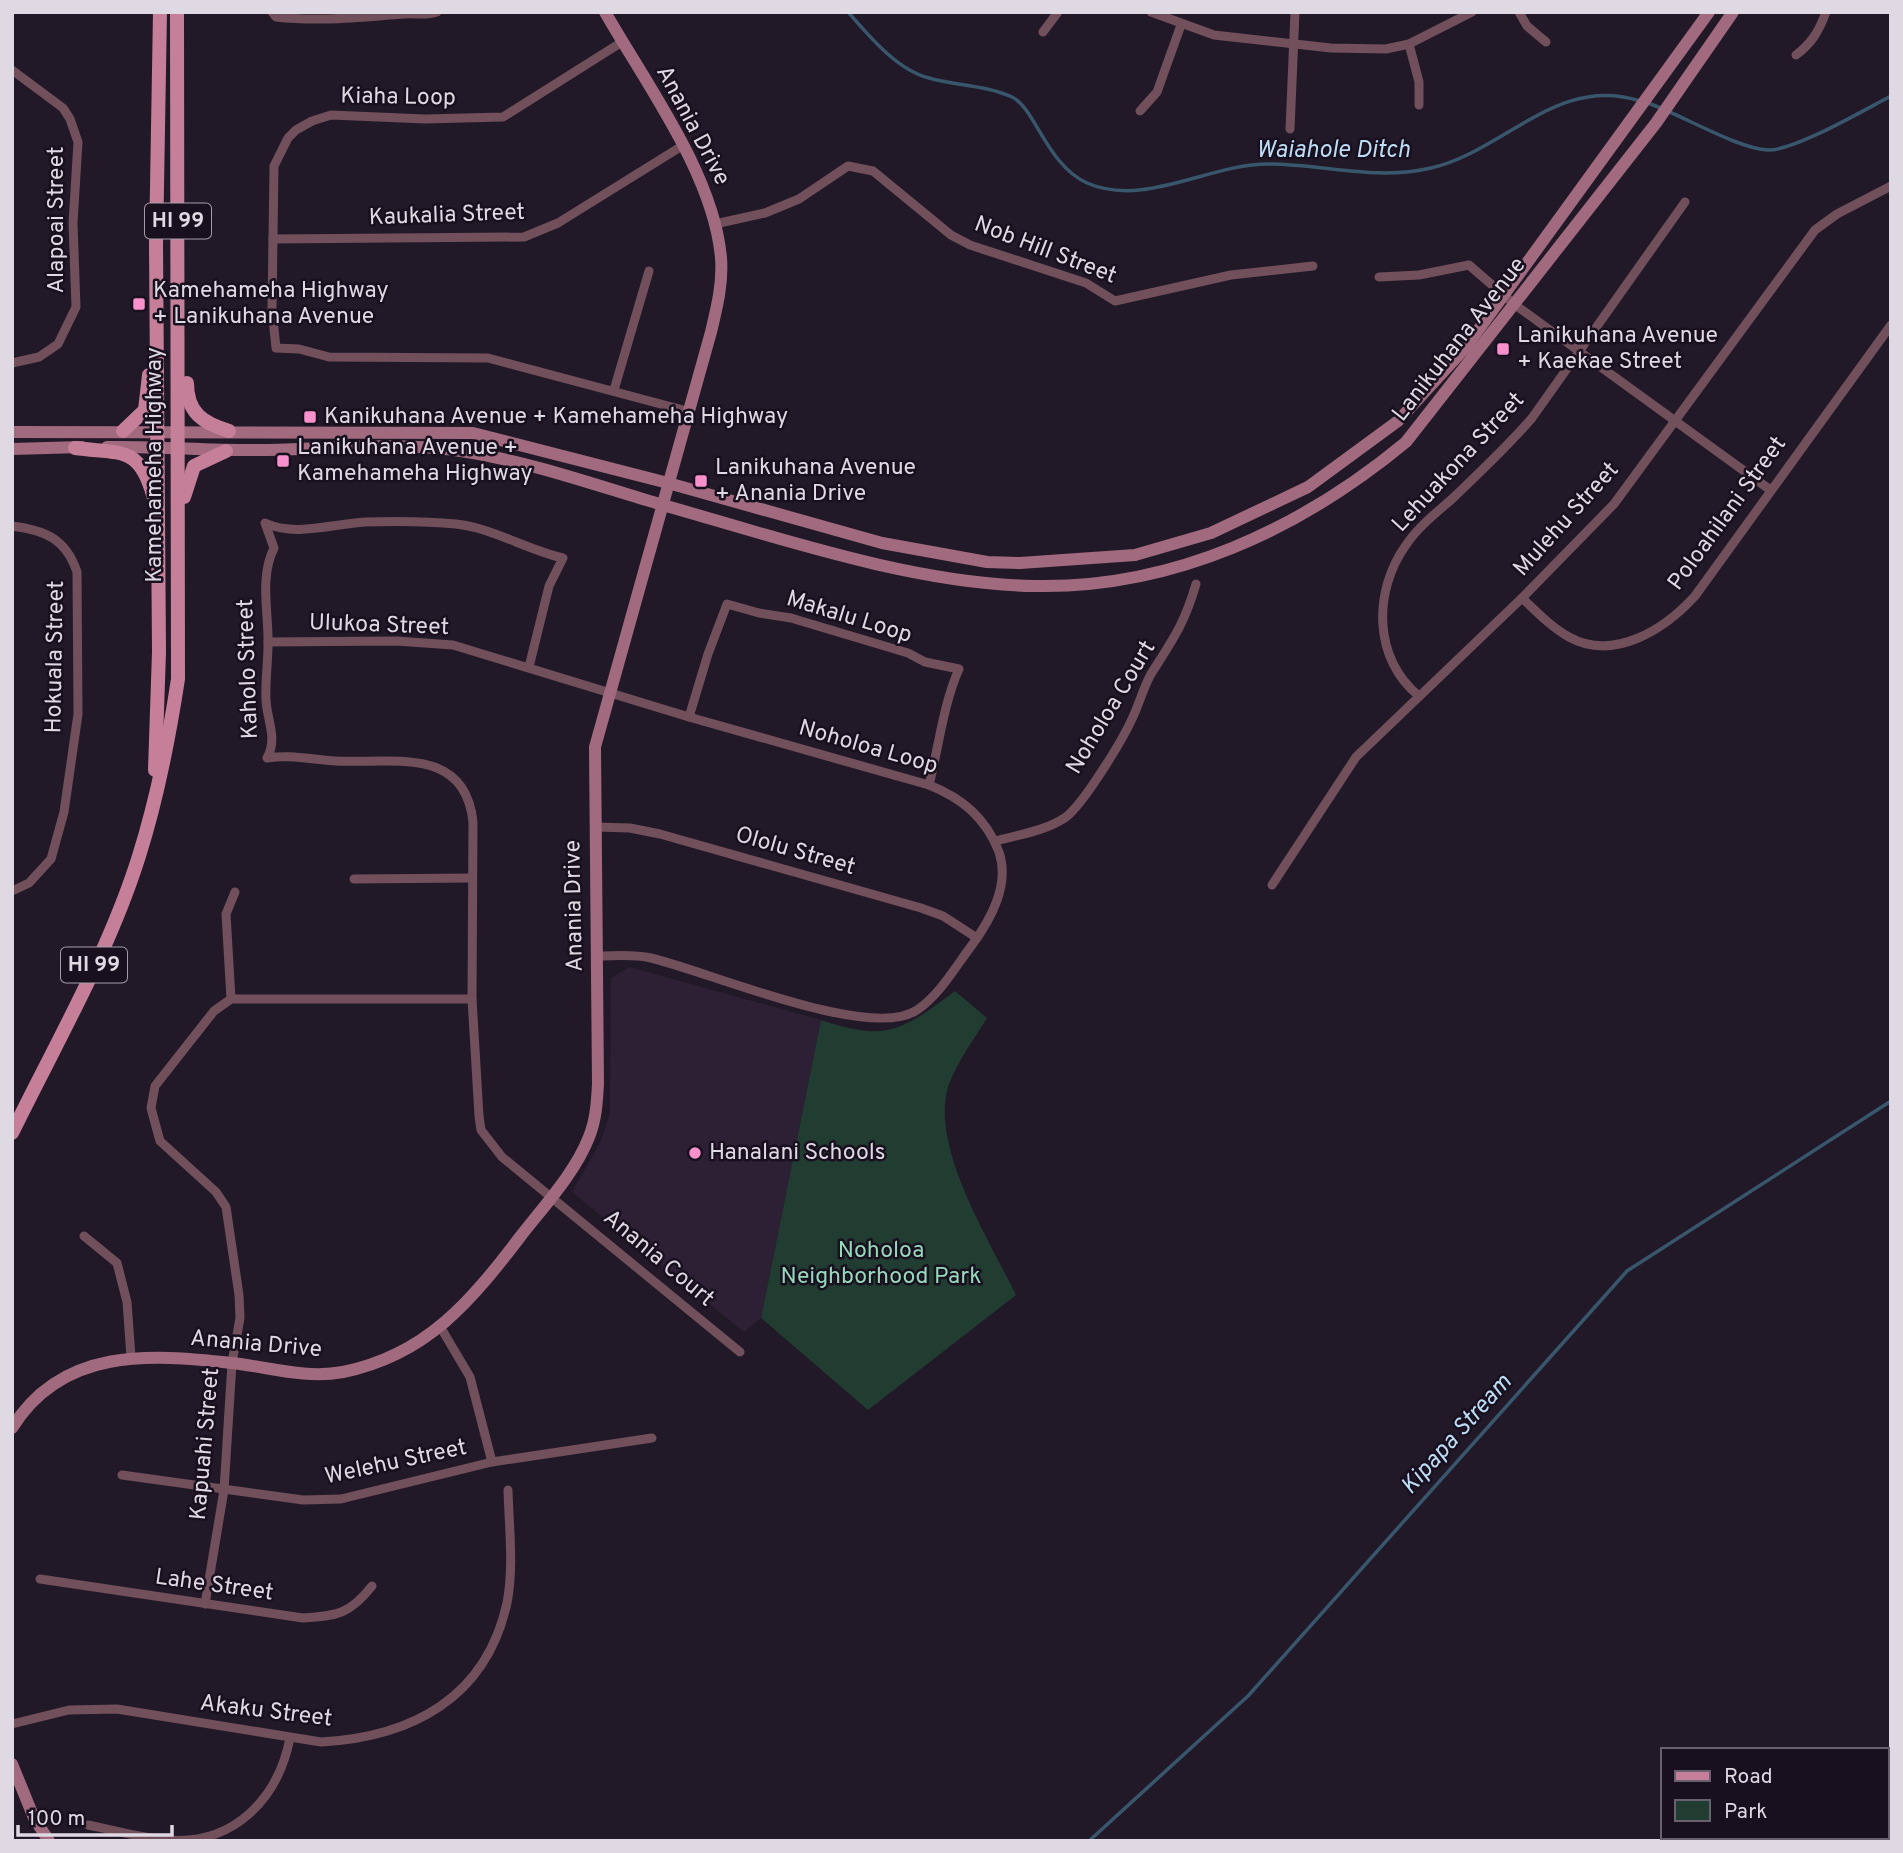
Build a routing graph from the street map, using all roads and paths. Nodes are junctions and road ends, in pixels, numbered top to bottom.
1 (160, 12) edge
2 (177, 12) edge
3 (272, 12) edge
4 (436, 12) edge
5 (606, 12) edge
6 (1058, 12) edge
7 (1151, 12) edge
8 (1295, 12) edge
9 (1472, 12) edge
10 (1519, 12) edge
11 (1709, 12) edge
12 (1732, 12) edge
13 (1826, 12) edge
14 (1181, 25) junction
15 (1043, 32) dead end
16 (622, 42) junction
17 (1546, 42) dead end
18 (1409, 44) junction
19 (1294, 45) junction
20 (1796, 55) dead end
21 (12, 70) edge
22 (1419, 105) dead end
23 (1140, 111) dead end
24 (1290, 129) dead end
25 (682, 146) junction
26 (1891, 186) edge
27 (178, 201) junction
28 (1685, 202) dead end
29 (715, 224) junction
30 (273, 239) junction
31 (156, 245) junction
32 (1313, 266) dead end
33 (649, 271) dead end
34 (1379, 277) dead end
35 (1509, 301) junction
36 (1891, 325) edge
37 (1579, 351) junction
38 (12, 363) edge
39 (614, 390) junction
40 (687, 411) junction
41 (1674, 422) junction
42 (123, 430) junction
43 (159, 430) junction
44 (178, 430) junction
45 (229, 431) junction
46 (12, 432) edge
47 (158, 446) junction
48 (75, 448) junction
49 (12, 449) edge
50 (178, 449) junction
51 (226, 451) junction
52 (668, 483) junction
53 (1769, 489) junction
54 (662, 505) junction
55 (157, 509) junction
56 (179, 515) junction
57 (12, 526) edge
58 (1196, 584) dead end
59 (1522, 598) junction
60 (268, 642) junction
61 (529, 667) junction
62 (608, 693) junction
63 (1419, 696) junction
64 (689, 718) junction
65 (929, 785) junction
66 (154, 789) junction
67 (595, 827) junction
68 (995, 841) junction
69 (471, 878) junction
70 (354, 879) dead end
71 (1272, 885) dead end
72 (12, 891) edge
73 (235, 892) dead end
74 (977, 938) junction
75 (598, 956) junction
76 (231, 999) junction
77 (472, 999) junction
78 (12, 1133) edge
79 (552, 1196) junction
80 (84, 1236) dead end
81 (441, 1328) junction
82 (740, 1352) dead end
83 (131, 1357) junction
84 (232, 1363) junction
85 (12, 1427) edge
86 (652, 1438) dead end
87 (492, 1462) junction
88 (122, 1475) dead end
89 (224, 1490) junction
90 (508, 1490) dead end
91 (40, 1579) dead end
92 (372, 1586) dead end
93 (205, 1604) junction
94 (12, 1724) edge
95 (290, 1738) junction
96 (12, 1764) edge
97 (88, 1825) dead end
98 (49, 1841) edge

1 - 31 main road, Kamehameha Highway / HI 99
2 - 27 main road, Kamehameha Highway / HI 99
3 - 4 street
5 - 16 main road, Anania Drive
6 - 15 street
7 - 14 street
8 - 19 street
9 - 18 street
10 - 17 street
11 - 35 main road, Lanikuhana Avenue
12 - 35 main road, Lanikuhana Avenue
13 - 20 street
14 - 19 street
14 - 23 street
16 - 25 main road, Anania Drive
16 - 30 street, Kiaha Loop
18 - 19 street
18 - 22 street
19 - 24 street
21 - 38 street, Alapoai Street
25 - 29 main road, Anania Drive
25 - 30 street, Kaukalia Street
26 - 41 street, Mulehu Street
27 - 44 main road, Kamehameha Highway / HI 99
27 - 45 main road
28 - 37 street, Lehuakona Street
29 - 32 street, Nob Hill Street
29 - 40 main road, Anania Drive
30 - 39 street, Kiaha Loop
31 - 42 main road
31 - 43 main road, Kamehameha Highway / HI 99
33 - 39 street
34 - 35 street
35 - 37 street
35 - 52 main road, Lanikuhana Avenue
35 - 54 main road, Lanikuhana Avenue
36 - 53 street, Poloahilani Street
37 - 41 street
37 - 63 street, Lehuakona Street
39 - 40 street, Kiaha Loop
40 - 52 main road, Anania Drive
41 - 53 street
41 - 59 street, Mulehu Street
42 - 43 main road, Lanikuhana Avenue
42 - 46 main road, Lanikuhana Avenue
43 - 44 main road, Lanikuhana Avenue
43 - 47 main road, Kamehameha Highway / HI 99
44 - 45 main road, Lanikuhana Avenue
44 - 50 main road, Kamehameha Highway / HI 99
45 - 52 main road, Lanikuhana Avenue
47 - 48 main road, Lanikuhana Avenue
47 - 50 main road, Lanikuhana Avenue
47 - 55 main road, Kamehameha Highway / HI 99
48 - 49 main road, Lanikuhana Avenue
48 - 55 main road
50 - 51 main road, Lanikuhana Avenue
50 - 56 main road, Kamehameha Highway / HI 99
51 - 54 main road, Lanikuhana Avenue
51 - 56 main road
52 - 54 main road, Anania Drive
53 - 59 street, Poloahilani Street
54 - 62 main road, Anania Drive
55 - 66 main road, Kamehameha Highway / HI 99
56 - 66 main road, Kamehameha Highway / HI 99
57 - 72 street, Hokuala Street
58 - 68 street, Noholoa Court
59 - 63 street, Mulehu Street
60 - 61 street, Ulukoa Street
60 - 61 street, Kaholo Street
60 - 69 street, Kaholo Street
61 - 62 street, Ulukoa Street
62 - 64 street, Noholoa Loop
62 - 67 main road, Anania Drive
63 - 71 street, Mulehu Street
64 - 65 street, Noholoa Loop
64 - 65 street, Makalu Loop
65 - 68 street, Noholoa Loop
66 - 78 main road, Kamehameha Highway / HI 99
67 - 74 street, Ololu Street
67 - 75 main road, Anania Drive
68 - 74 street, Noholoa Loop
69 - 70 street
69 - 77 street, Kaholo Street
73 - 76 street
74 - 75 street, Noholoa Loop
75 - 79 main road, Anania Drive
76 - 77 street
76 - 84 street, Kapuahi Street
77 - 79 street, Kaholo Street
79 - 81 main road, Anania Drive
79 - 82 street, Anania Court
80 - 83 street
81 - 84 main road, Anania Drive
81 - 87 street
83 - 84 main road, Anania Drive
83 - 85 main road, Anania Drive
84 - 89 street, Kapuahi Street
86 - 87 street, Welehu Street
87 - 89 street, Welehu Street
88 - 89 street, Welehu Street
89 - 93 street, Kapuahi Street
90 - 95 street, Akaku Street
91 - 93 street, Lahe Street
92 - 93 street, Lahe Street
94 - 95 street, Akaku Street
95 - 97 street
96 - 98 main road

